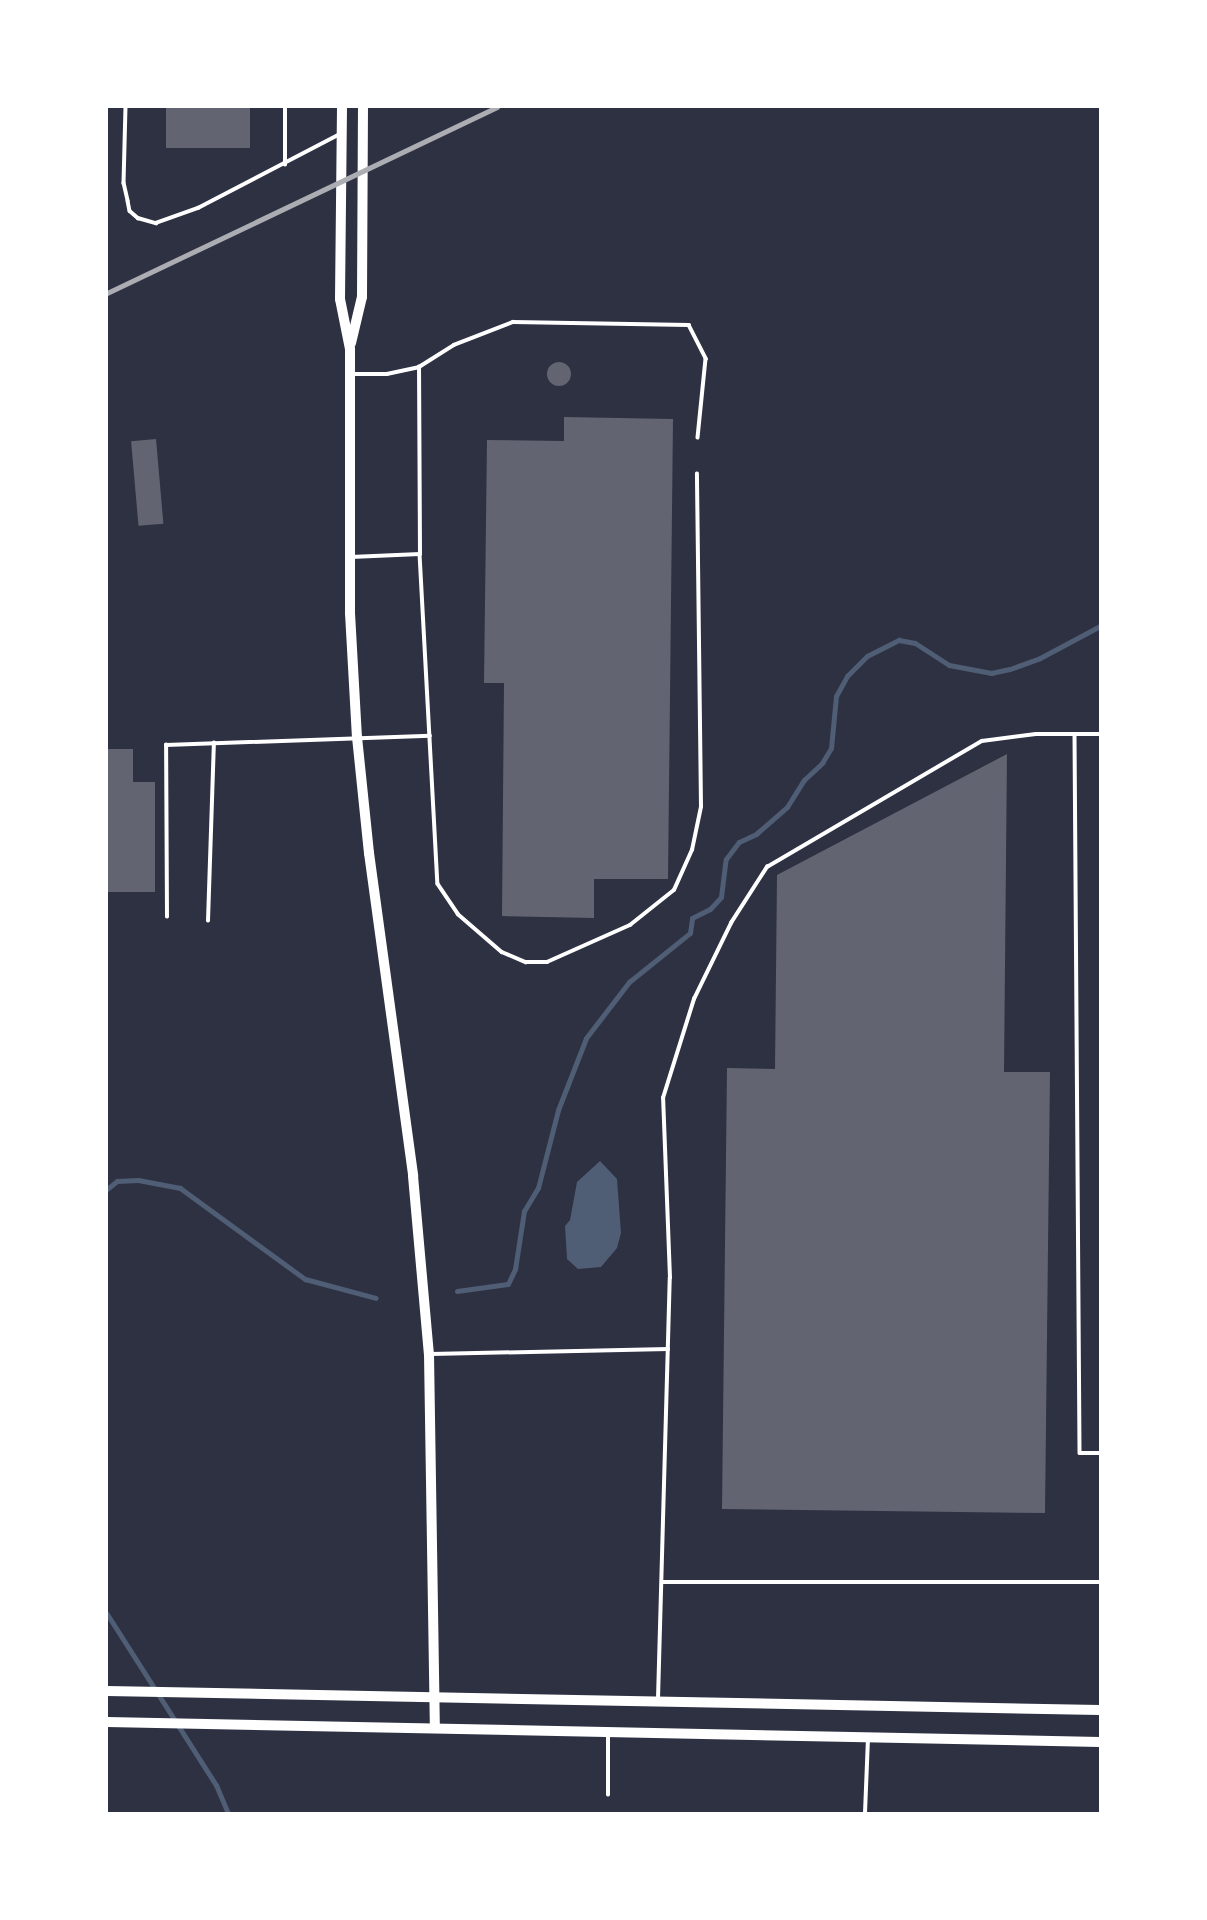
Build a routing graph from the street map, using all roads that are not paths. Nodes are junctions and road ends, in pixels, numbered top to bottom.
1 (126, 107) edge
2 (285, 107) edge
3 (342, 107) edge
4 (363, 107) edge
5 (342, 132) junction
6 (285, 165) junction
7 (349, 349) junction
8 (419, 367) junction
9 (349, 374) junction
10 (698, 438) dead end
11 (697, 474) dead end
12 (421, 554) junction
13 (349, 557) junction
14 (1100, 733) edge
15 (1075, 735) junction
16 (430, 736) junction
17 (357, 737) junction
18 (214, 743) junction
19 (167, 917) dead end
20 (208, 921) dead end
21 (668, 1349) junction
22 (429, 1354) junction
23 (1100, 1453) edge
24 (662, 1582) junction
25 (1100, 1582) edge
26 (107, 1691) edge
27 (435, 1696) junction
28 (658, 1701) junction
29 (1100, 1710) edge
30 (107, 1722) edge
31 (435, 1728) junction
32 (608, 1732) junction
33 (868, 1737) junction
34 (1100, 1742) edge
35 (608, 1795) dead end
36 (865, 1813) edge

1 - 6 lane
2 - 6 lane
3 - 5 main road
4 - 7 main road
5 - 6 lane
5 - 7 main road
7 - 9 main road
8 - 9 lane
8 - 10 lane
8 - 12 lane
9 - 13 main road
11 - 16 lane
12 - 13 lane
12 - 16 lane
13 - 17 main road
14 - 15 lane
15 - 21 lane
15 - 23 lane
16 - 17 lane
17 - 18 lane
17 - 22 main road
18 - 19 lane
18 - 20 lane
21 - 22 lane
21 - 24 lane
22 - 27 main road
24 - 25 lane
24 - 28 lane
26 - 27 main road
27 - 28 main road
27 - 31 main road
28 - 29 main road
30 - 31 main road
31 - 32 main road
32 - 33 main road
32 - 35 lane
33 - 34 main road
33 - 36 lane

